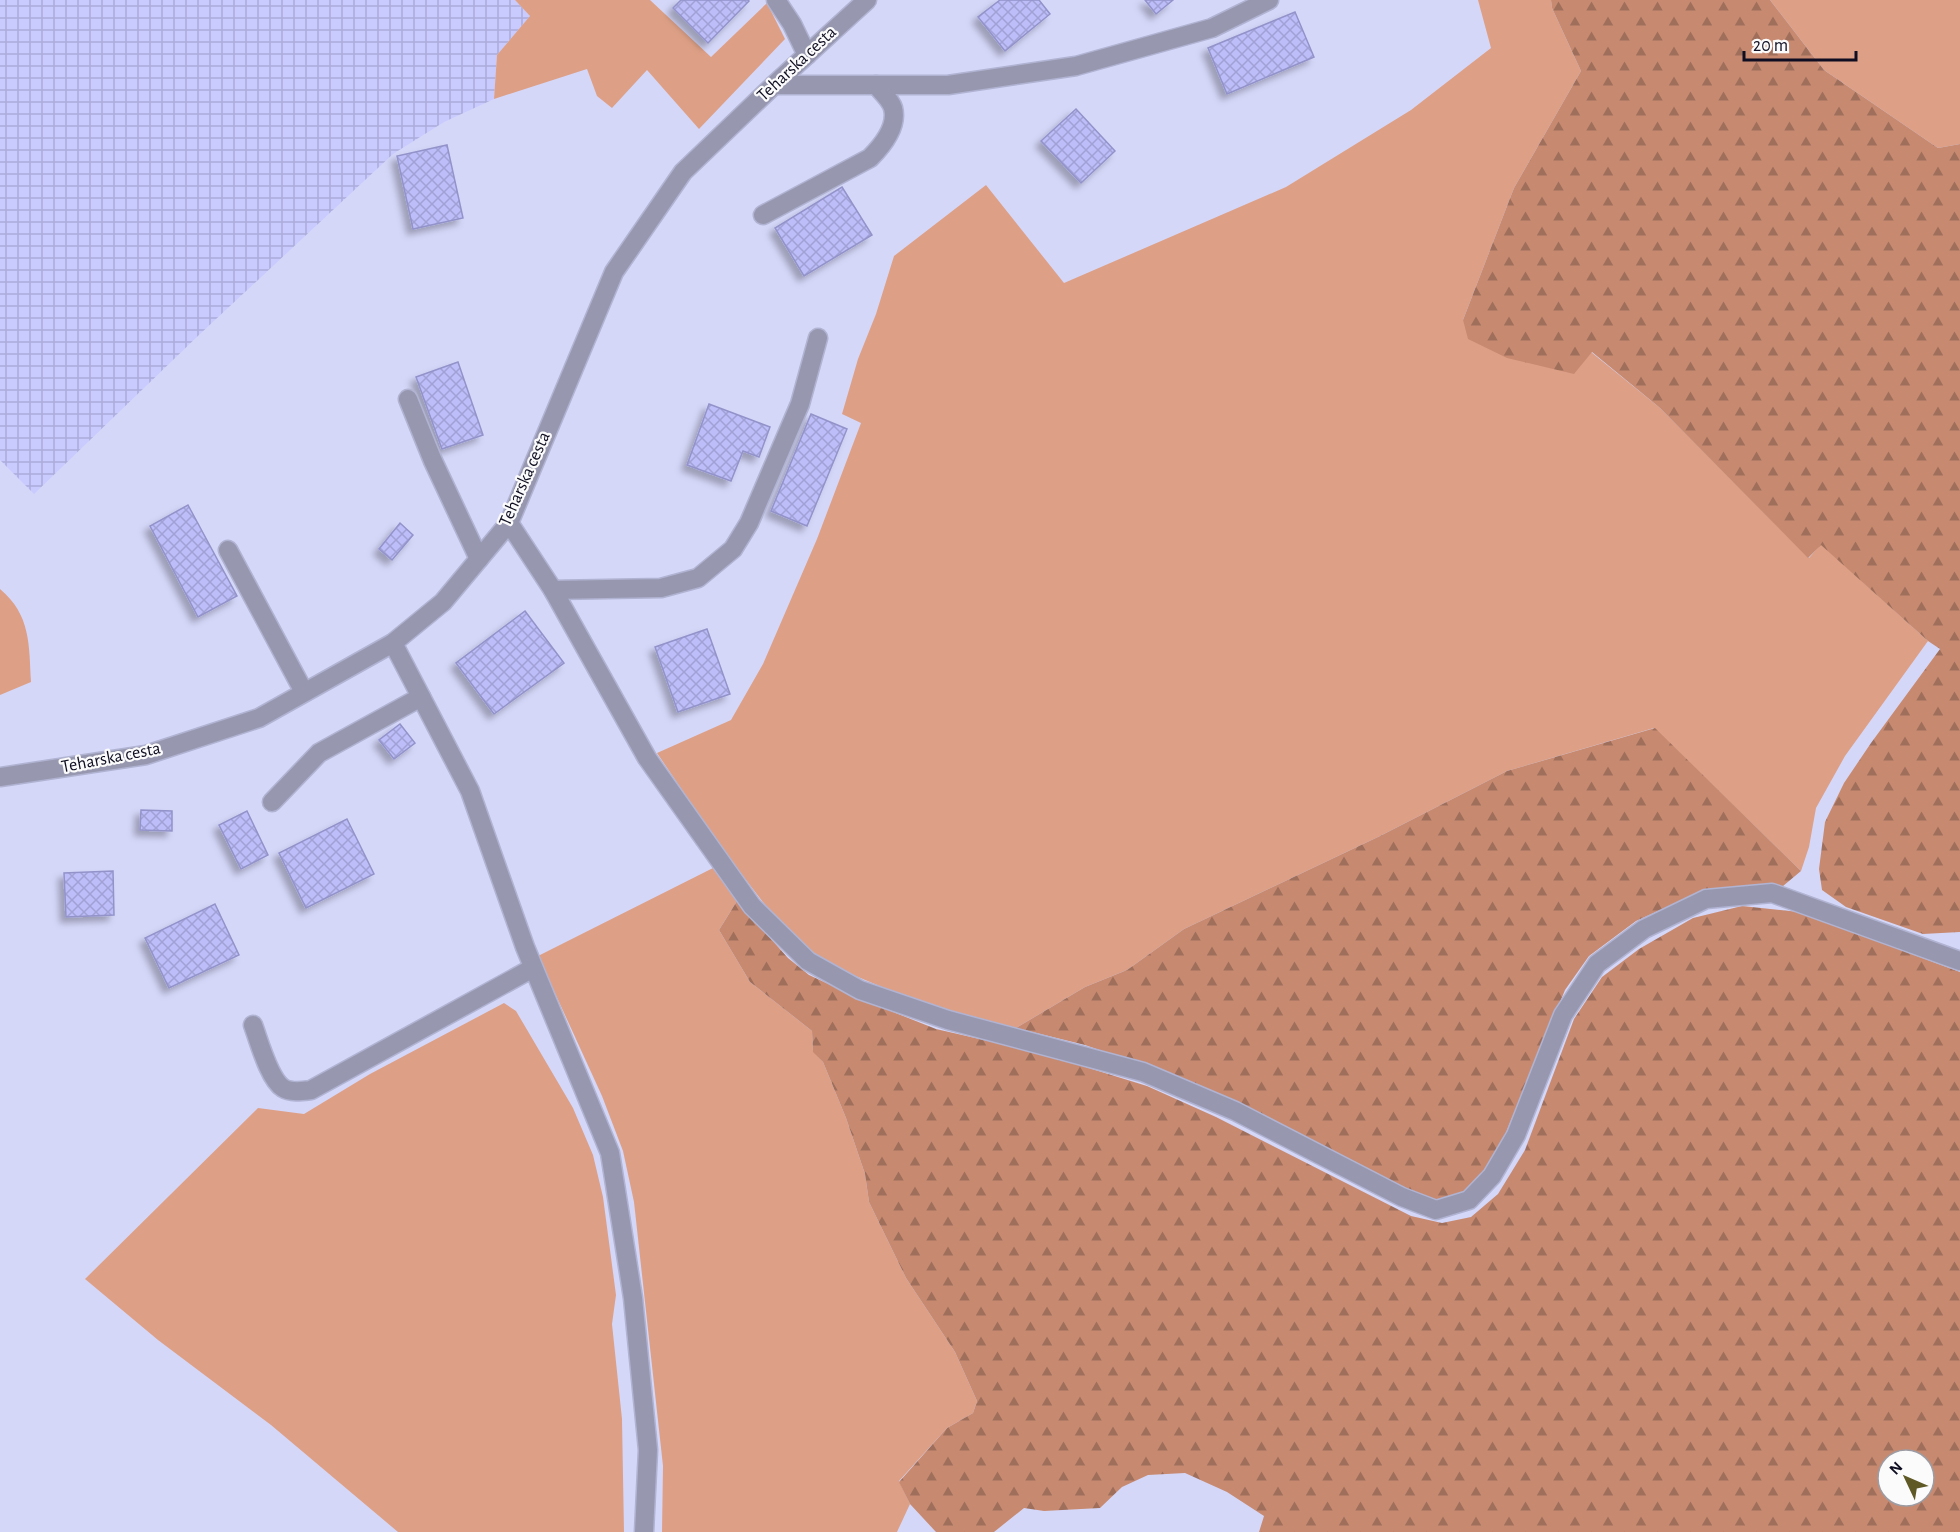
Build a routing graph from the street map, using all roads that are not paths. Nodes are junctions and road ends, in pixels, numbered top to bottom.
1 (776, 0) edge
2 (867, 0) edge
3 (1269, 0) edge
4 (807, 55) junction
5 (774, 85) junction
6 (876, 85) junction
7 (763, 215) dead end
8 (818, 338) dead end
9 (408, 399) dead end
10 (509, 523) junction
11 (228, 550) dead end
12 (479, 559) junction
13 (553, 590) junction
14 (393, 643) junction
15 (304, 692) junction
16 (421, 697) junction
17 (0, 777) edge
18 (272, 802) dead end
19 (1960, 961) edge
20 (533, 968) junction
21 (253, 1025) dead end
22 (644, 1532) edge

1 - 4 street
2 - 4 street, Teharska cesta
3 - 6 street
4 - 5 street, Teharska cesta
5 - 6 street
5 - 10 street, Teharska cesta
6 - 7 street
8 - 13 street
9 - 12 street
10 - 12 street, Teharska cesta
10 - 13 street
11 - 15 street
12 - 14 street, Teharska cesta
13 - 19 street
14 - 15 street, Teharska cesta
14 - 16 street
15 - 17 street, Teharska cesta
16 - 18 street
16 - 20 street
20 - 21 street
20 - 22 street

